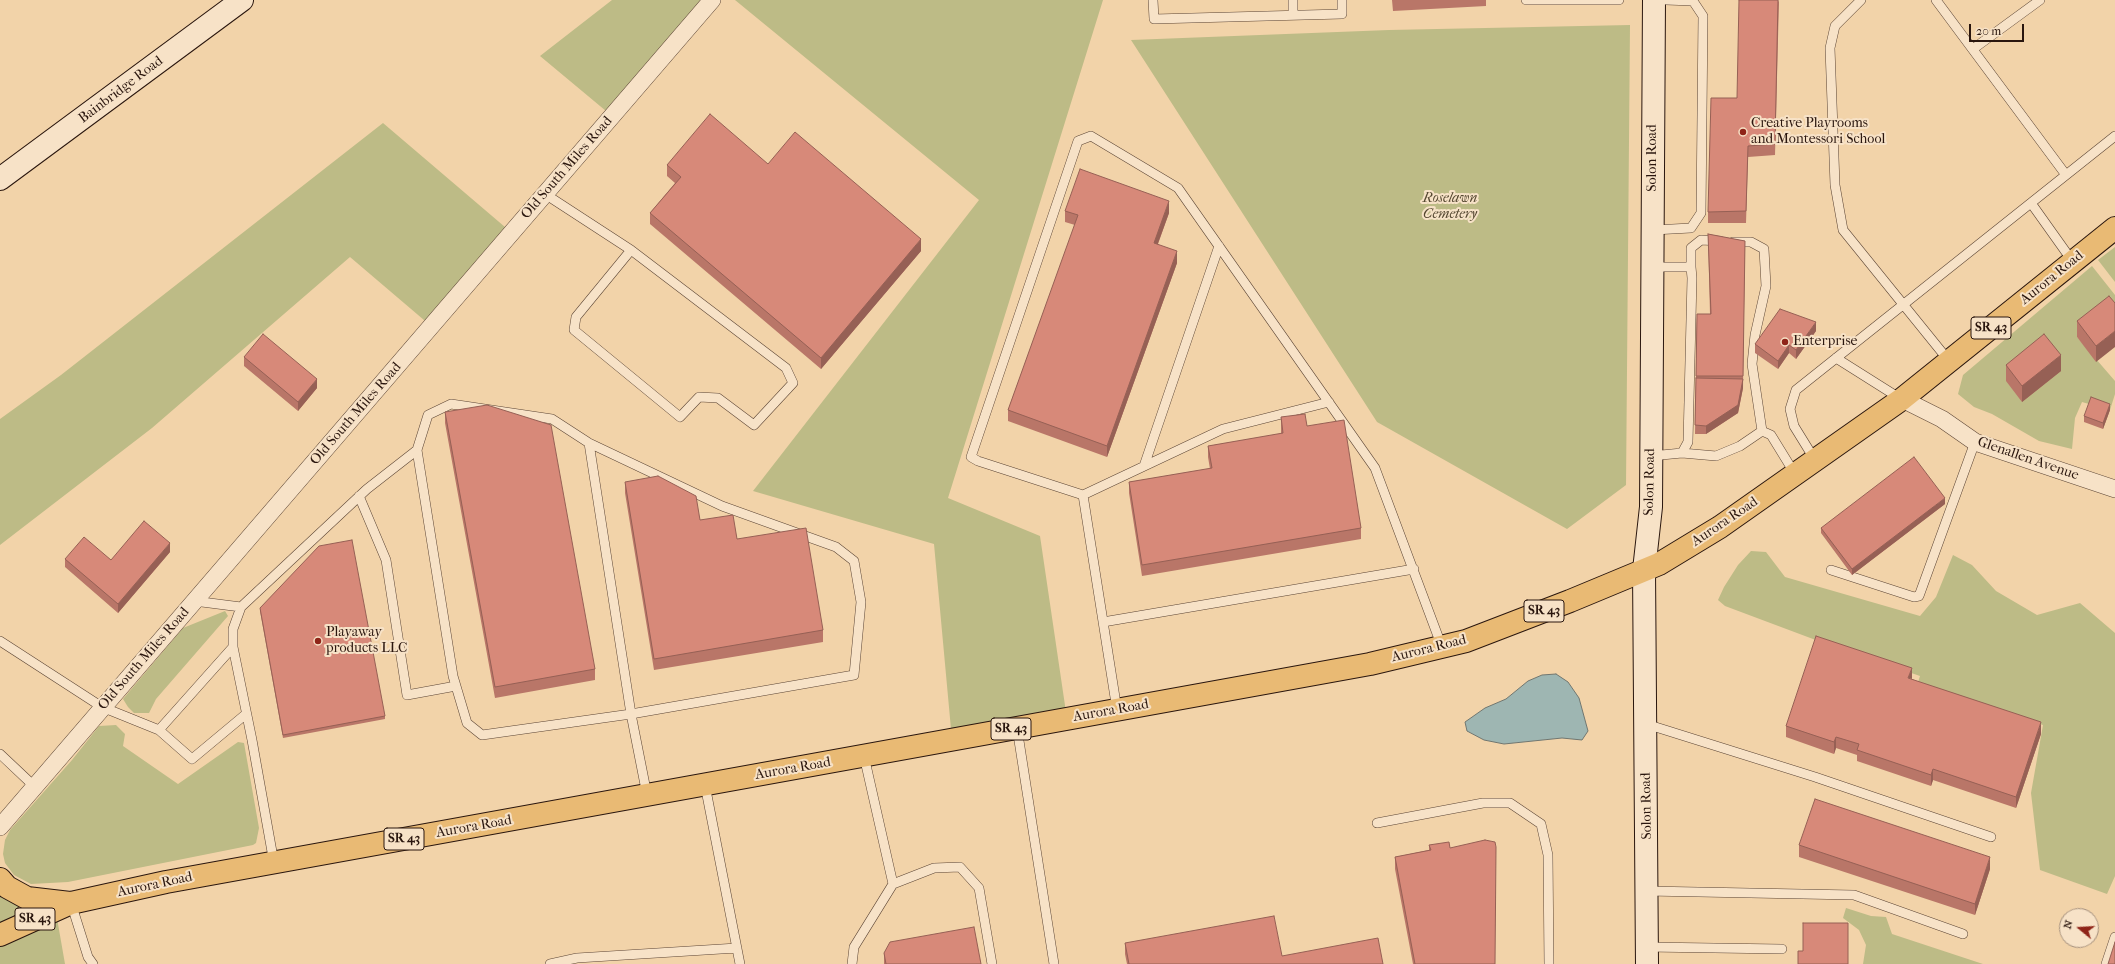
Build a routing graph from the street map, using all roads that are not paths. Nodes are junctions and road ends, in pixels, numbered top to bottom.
1 (242, 0) edge
2 (712, 0) edge
3 (1153, 0) edge
4 (1293, 0) edge
5 (1342, 0) edge
6 (1526, 0) edge
7 (1619, 0) edge
8 (1654, 0) edge
9 (1666, 0) edge
10 (1861, 0) edge
11 (1936, 0) edge
12 (2040, 0) edge
13 (1293, 15) junction
14 (1973, 49) junction
15 (2115, 136) edge
16 (2066, 175) junction
17 (0, 179) edge
18 (545, 194) junction
19 (2031, 203) junction
20 (2115, 228) edge
21 (1653, 230) junction
22 (1219, 246) junction
23 (631, 250) junction
24 (2073, 262) junction
25 (1691, 266) junction
26 (1652, 267) junction
27 (1902, 305) junction
28 (1836, 358) junction
29 (1949, 361) junction
30 (1902, 399) junction
31 (1329, 402) junction
32 (1762, 431) junction
33 (1975, 442) junction
34 (589, 443) junction
35 (417, 450) junction
36 (1682, 453) junction
37 (1651, 456) junction
38 (1815, 460) junction
39 (1144, 466) junction
40 (1795, 474) junction
41 (2115, 489) edge
42 (1083, 495) junction
43 (359, 496) junction
44 (1414, 570) junction
45 (1644, 570) junction
46 (1831, 570) dead end
47 (194, 601) junction
48 (241, 607) junction
49 (1103, 622) junction
50 (0, 641) edge
51 (233, 647) junction
52 (1442, 647) junction
53 (456, 686) junction
54 (102, 707) junction
55 (1117, 710) junction
56 (246, 714) junction
57 (631, 714) junction
58 (1646, 724) junction
59 (1016, 728) junction
60 (159, 730) junction
61 (0, 754) edge
62 (864, 756) junction
63 (705, 785) junction
64 (35, 787) junction
65 (648, 795) junction
66 (1377, 823) dead end
67 (0, 827) edge
68 (1991, 838) dead end
69 (274, 863) junction
70 (0, 879) edge
71 (893, 884) junction
72 (1647, 890) junction
73 (71, 903) junction
74 (1963, 934) dead end
75 (0, 935) edge
76 (2115, 937) edge
77 (737, 948) junction
78 (1782, 949) dead end
79 (1647, 956) edge
80 (93, 964) edge
81 (550, 964) edge
82 (740, 964) edge
83 (852, 964) edge
84 (992, 964) edge
85 (1054, 964) edge
86 (1549, 964) edge
87 (2106, 964) edge

1 - 17 street, Bainbridge Road
2 - 18 street, Old South Miles Road
3 - 13 lane
4 - 13 lane
5 - 13 lane
6 - 7 lane
8 - 21 street, Solon Road
9 - 21 lane
10 - 27 lane
11 - 14 lane
12 - 14 lane
14 - 16 lane
15 - 16 lane
16 - 19 lane
18 - 23 lane
18 - 47 street, Old South Miles Road
19 - 24 lane
19 - 27 lane
20 - 24 main road, Aurora Road / SR 43
21 - 26 street, Solon Road
22 - 31 lane
22 - 39 lane
22 - 42 lane
23 - 23 lane
24 - 29 main road, Aurora Road / SR 43
25 - 26 lane
25 - 32 lane
25 - 36 lane
26 - 37 street, Solon Road
27 - 28 lane
27 - 29 lane
28 - 30 lane
28 - 38 lane
29 - 30 main road, Aurora Road / SR 43
30 - 33 street, Glenallen Avenue
30 - 38 main road, Aurora Road / SR 43
31 - 39 lane
31 - 44 lane
32 - 36 lane
32 - 40 lane
33 - 41 street, Glenallen Avenue
33 - 46 lane
34 - 35 lane
34 - 57 lane
34 - 57 lane
35 - 43 lane
35 - 53 lane
36 - 37 lane
37 - 45 street, Solon Road
38 - 40 main road, Aurora Road / SR 43
39 - 42 lane
40 - 45 main road, Aurora Road / SR 43
42 - 49 lane
43 - 48 lane
43 - 53 lane
44 - 49 lane
44 - 52 lane
45 - 52 main road, Aurora Road / SR 43
45 - 58 street, Solon Road
47 - 48 lane
47 - 54 street, Old South Miles Road
48 - 51 lane
49 - 55 lane
50 - 54 lane
51 - 56 lane
51 - 60 lane
52 - 55 main road, Aurora Road / SR 43
53 - 57 lane
54 - 60 lane
54 - 64 street, Old South Miles Road
55 - 59 main road, Aurora Road / SR 43
56 - 60 lane
56 - 69 lane
57 - 65 lane
58 - 68 lane
58 - 72 street, Solon Road
59 - 62 main road, Aurora Road / SR 43
59 - 85 lane
61 - 64 lane
62 - 63 main road, Aurora Road / SR 43
62 - 71 lane
63 - 65 main road, Aurora Road / SR 43
63 - 77 lane
64 - 67 street, Old South Miles Road
65 - 69 main road, Aurora Road / SR 43
66 - 86 lane
69 - 73 main road, Aurora Road / SR 43
70 - 73 main road
71 - 83 lane
71 - 84 lane
72 - 74 lane
72 - 79 street, Solon Road
73 - 75 main road, Aurora Road / SR 43
73 - 80 lane
76 - 87 lane
77 - 81 lane
77 - 82 lane
78 - 79 lane

